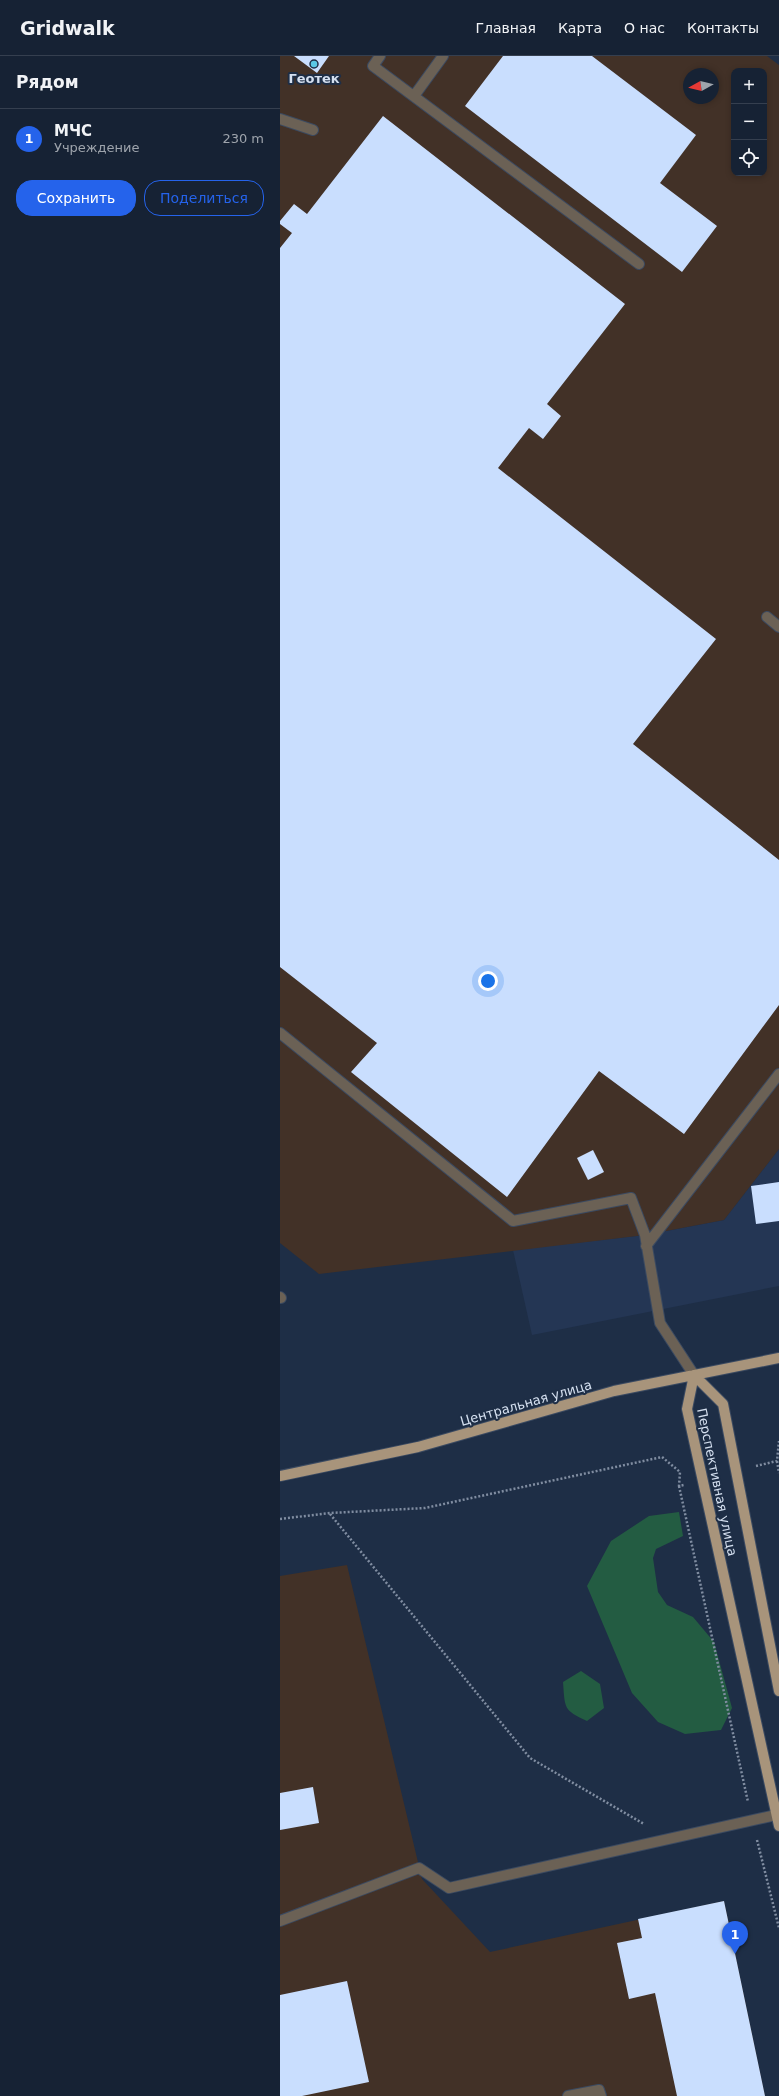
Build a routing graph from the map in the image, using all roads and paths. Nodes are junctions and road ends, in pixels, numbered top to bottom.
1 (380, 56) edge
2 (443, 56) edge
3 (414, 96) junction
4 (280, 119) edge
5 (313, 130) dead end
6 (639, 264) dead end
7 (766, 617) dead end
8 (779, 627) edge
9 (280, 1033) edge
10 (779, 1074) edge
11 (646, 1246) junction
12 (779, 1358) edge
13 (694, 1375) junction
14 (662, 1457) dead end
15 (777, 1461) dead end
16 (779, 1473) edge
17 (280, 1476) edge
18 (679, 1486) dead end
19 (330, 1513) junction
20 (280, 1519) edge
21 (778, 1685) edge
22 (776, 1815) junction
23 (752, 1819) junction
24 (779, 1826) edge
25 (670, 1839) junction
26 (280, 1921) edge
27 (779, 1928) edge
28 (568, 2096) edge
29 (601, 2096) edge

1 - 3 lane
2 - 3 lane
3 - 6 lane
4 - 5 lane
7 - 8 lane
9 - 11 lane
10 - 11 lane
11 - 13 lane
12 - 13 main road, Центральная улица
13 - 17 main road, Центральная улица
13 - 21 main road, Перспективная улица
13 - 22 main road, Перспективная улица
14 - 19 path
15 - 16 path
18 - 23 path
19 - 20 path
19 - 25 path
22 - 23 lane
22 - 24 main road, Перспективная улица
23 - 25 lane
23 - 27 path
25 - 26 lane
28 - 29 lane

